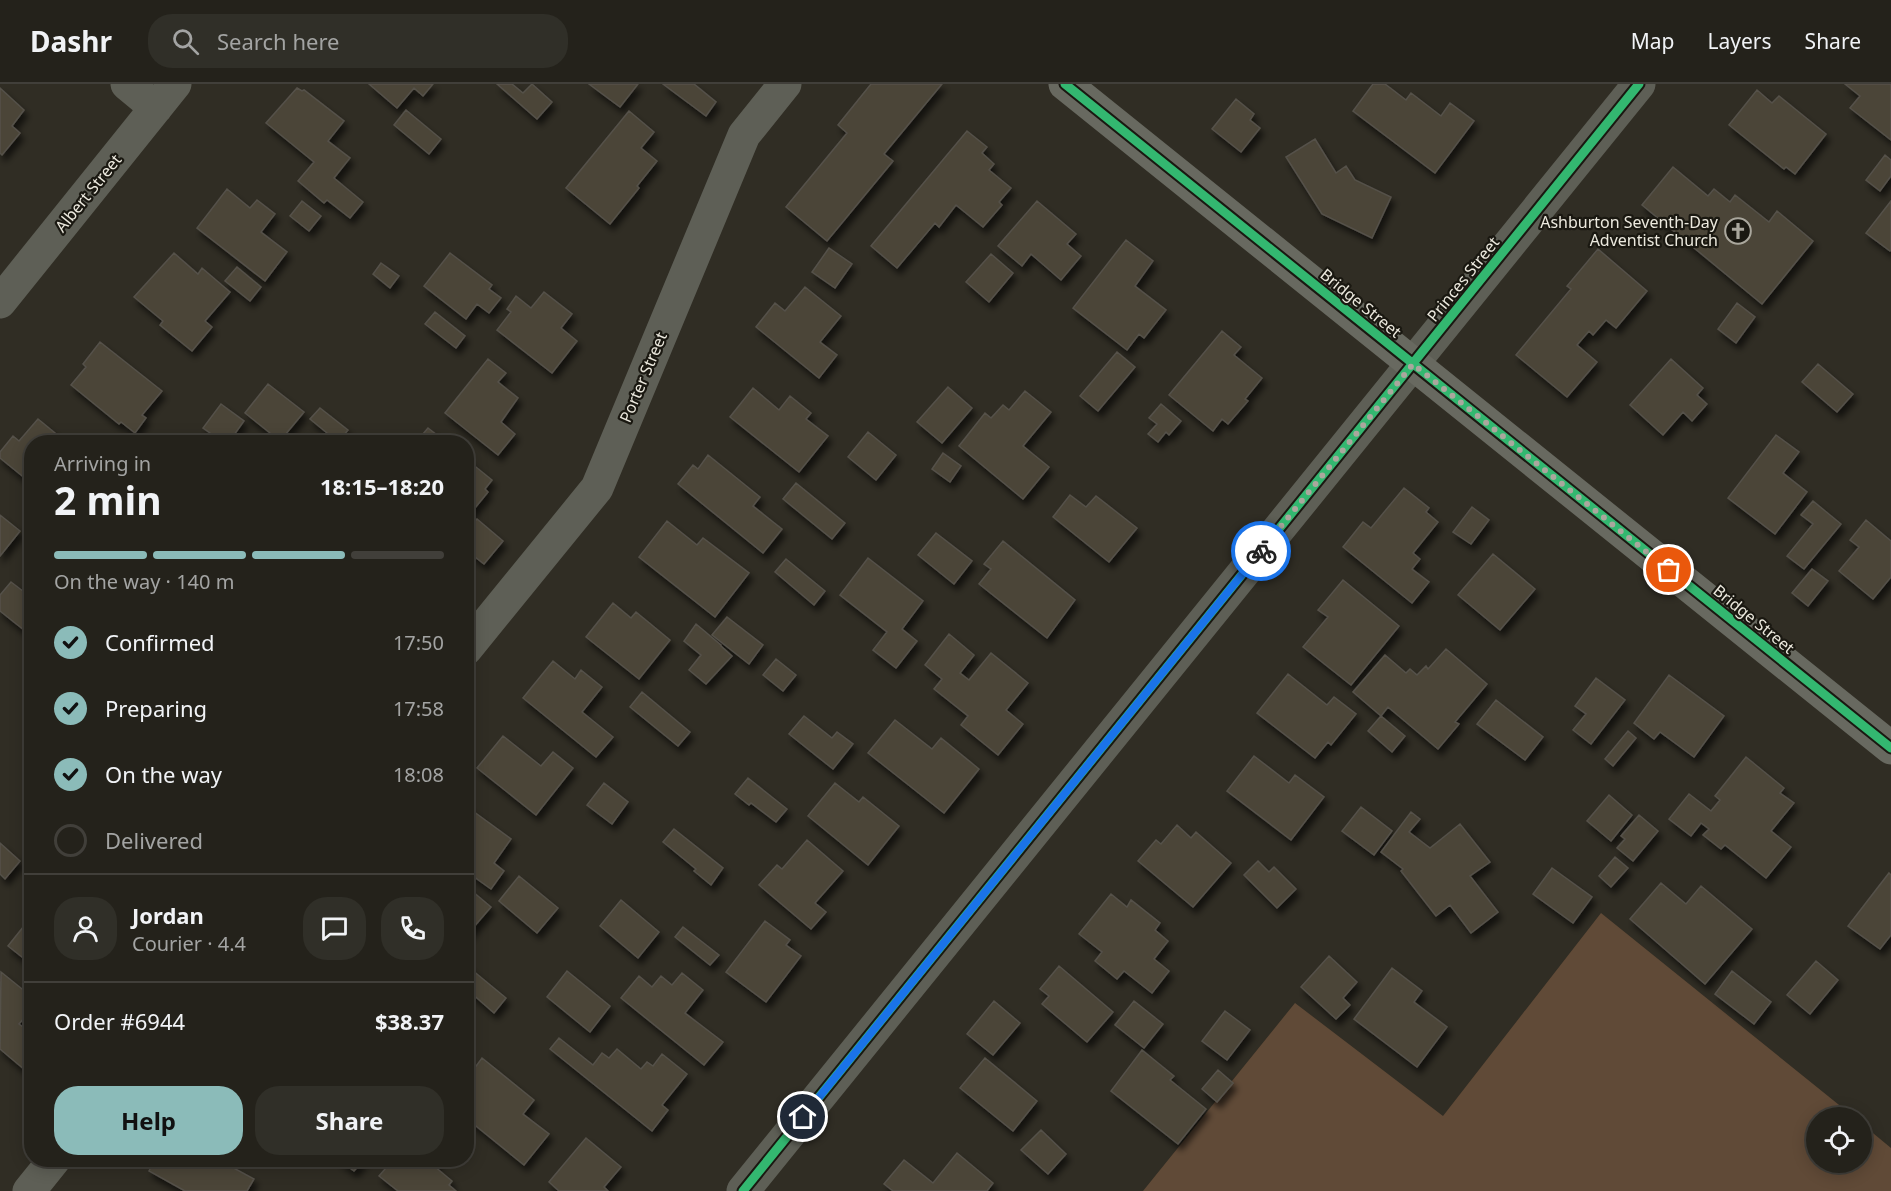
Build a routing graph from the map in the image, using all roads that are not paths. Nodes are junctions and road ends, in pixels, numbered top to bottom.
1 (127, 84) edge
2 (785, 84) edge
3 (1065, 84) edge
4 (1639, 84) edge
5 (166, 96) edge
6 (0, 302) edge
7 (1413, 364) junction
8 (474, 639) edge
9 (1891, 748) edge
10 (48, 1167) edge
11 (28, 1191) edge
12 (743, 1191) edge

1 - 5 street
2 - 8 street, Porter Street
3 - 7 street, Bridge Street
4 - 7 street, Princes Street
5 - 6 street, Albert Street
7 - 9 street, Bridge Street
7 - 12 street, Princes Street
10 - 11 street

